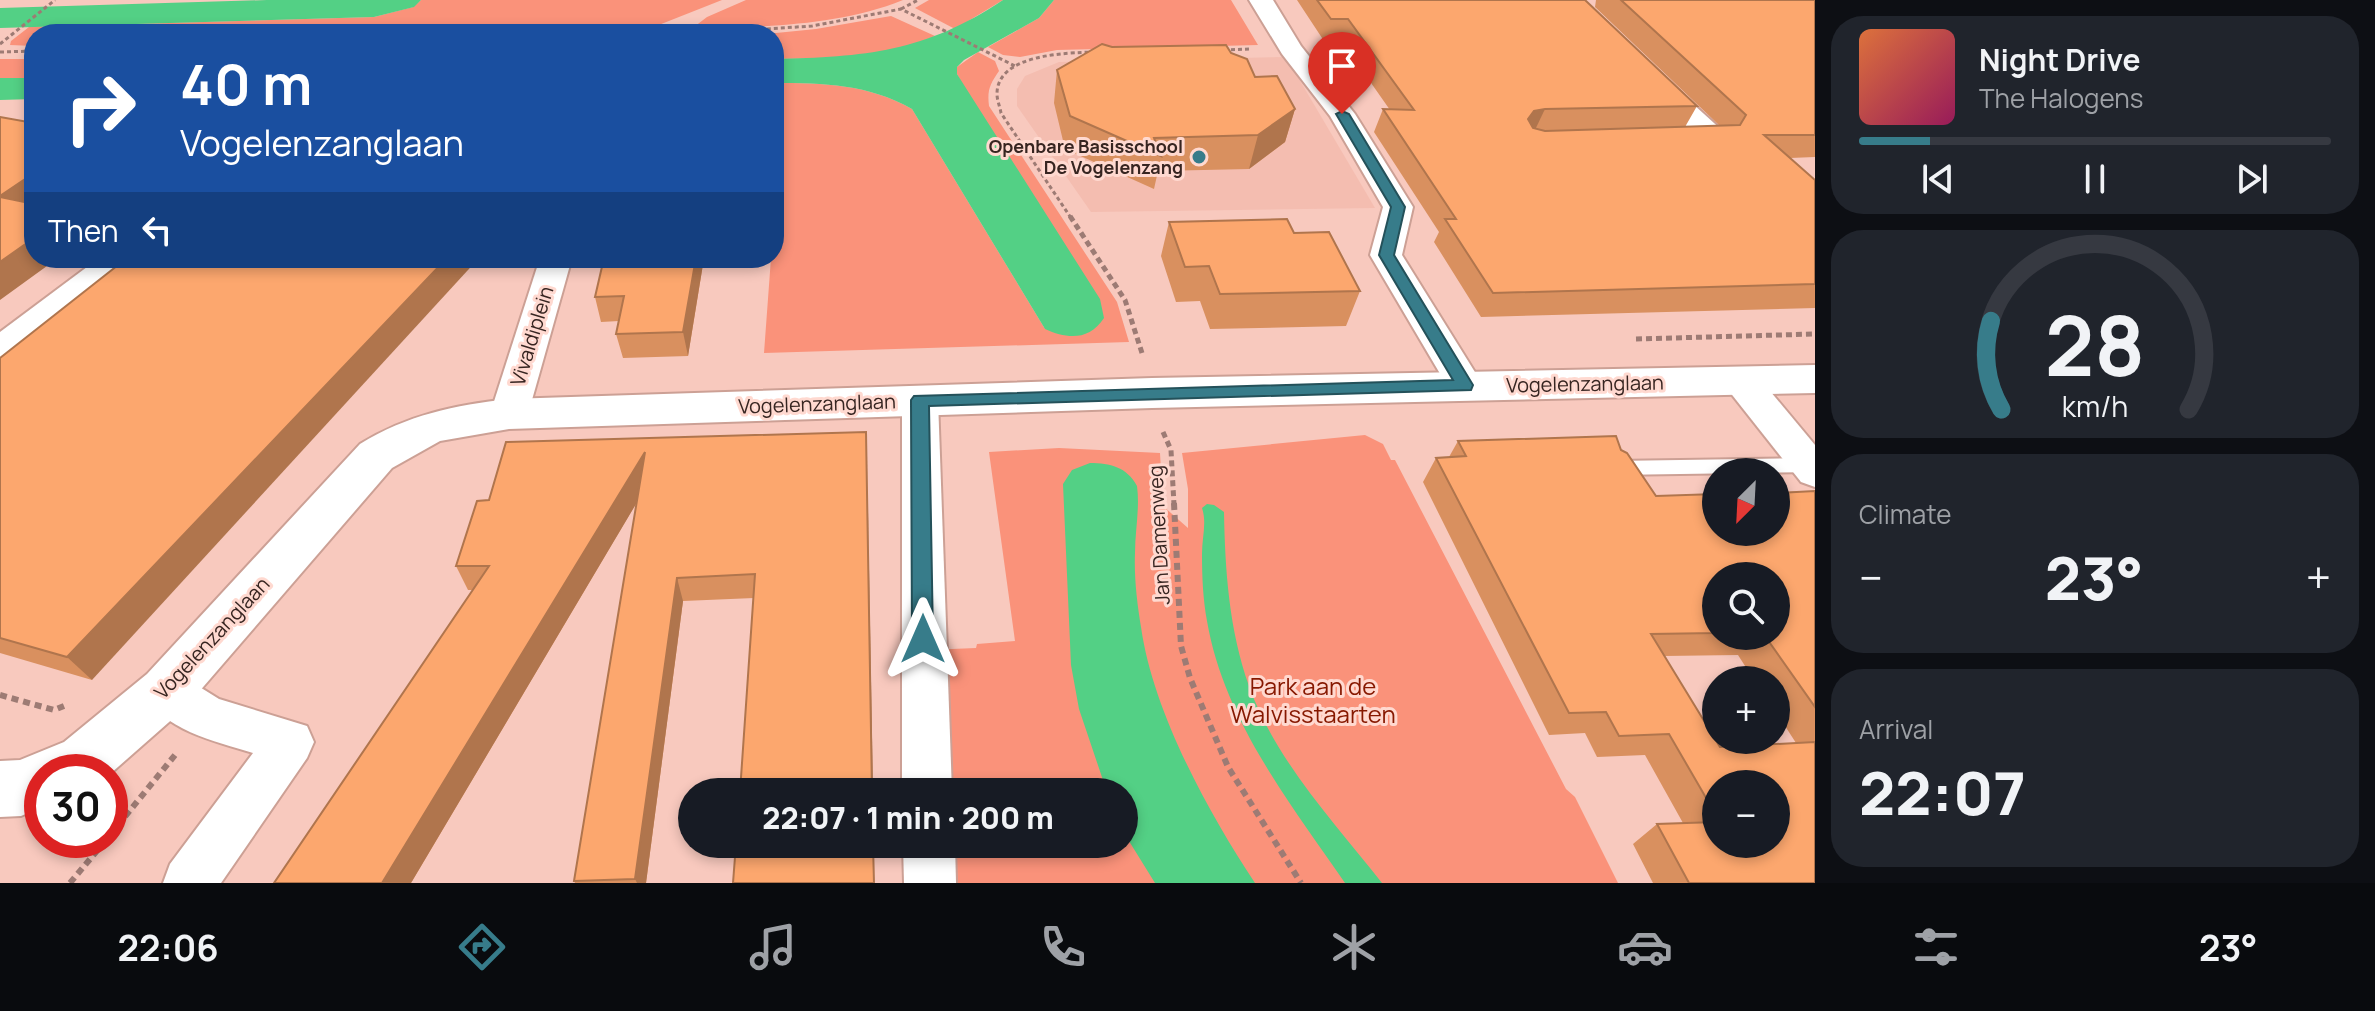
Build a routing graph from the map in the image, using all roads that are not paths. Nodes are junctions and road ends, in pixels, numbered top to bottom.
1 (1261, 0) edge
2 (1635, 64) edge
3 (1655, 140) edge
4 (107, 268) edge
5 (553, 268) edge
6 (0, 349) edge
7 (1815, 379) edge
8 (1742, 382) junction
9 (1465, 385) junction
10 (920, 400) junction
11 (509, 414) junction
12 (1813, 467) edge
13 (1613, 468) edge
14 (166, 691) junction
15 (92, 754) edge
16 (927, 778) edge
17 (24, 787) edge
18 (0, 789) edge
19 (929, 858) edge
20 (189, 883) edge
21 (930, 883) edge

1 - 9 street
2 - 3 street
4 - 6 street
5 - 11 street, Vivaldiplein
7 - 8 street, Vogelenzanglaan
8 - 9 street, Vogelenzanglaan
8 - 12 street
9 - 10 street, Vogelenzanglaan
10 - 11 street, Vogelenzanglaan
10 - 16 street
11 - 14 street, Vogelenzanglaan
12 - 13 lane
14 - 15 street, Vogelenzanglaan
14 - 20 street
17 - 18 street
19 - 21 street

